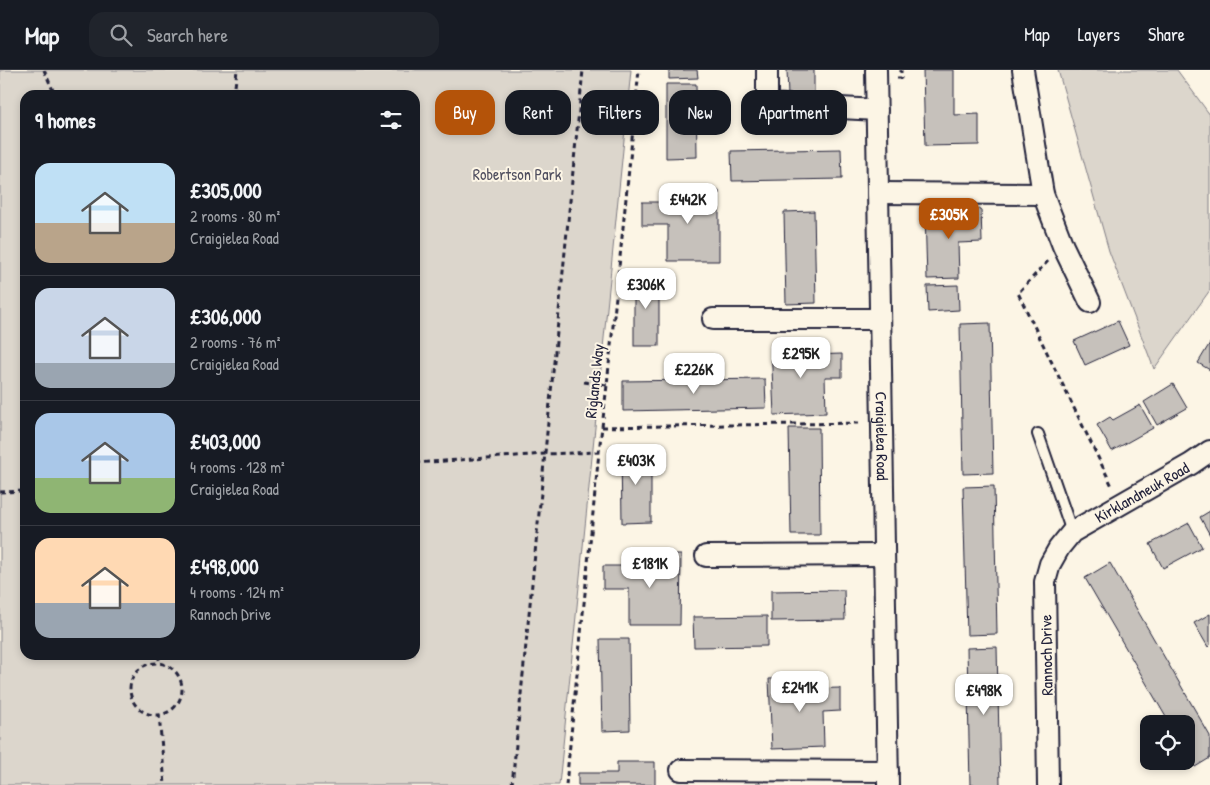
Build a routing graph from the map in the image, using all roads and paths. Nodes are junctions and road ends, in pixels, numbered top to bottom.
1 (44, 70) edge
2 (237, 70) edge
3 (583, 70) edge
4 (639, 70) edge
5 (767, 70) edge
6 (876, 70) edge
7 (1023, 70) edge
8 (53, 90) edge
9 (235, 90) edge
10 (877, 110) junction
11 (878, 193) junction
12 (1043, 194) junction
13 (1063, 246) junction
14 (1090, 302) dead end
15 (880, 318) junction
16 (713, 319) dead end
17 (584, 382) dead end
18 (607, 385) junction
19 (882, 423) junction
20 (602, 427) junction
21 (1038, 434) dead end
22 (1210, 451) edge
23 (599, 452) junction
24 (545, 454) junction
25 (420, 463) edge
26 (20, 491) edge
27 (0, 492) edge
28 (1121, 504) junction
29 (1072, 532) junction
30 (884, 555) junction
31 (706, 556) dead end
32 (159, 660) edge
33 (160, 663) junction
34 (159, 714) junction
35 (681, 770) dead end
36 (888, 778) edge
37 (165, 785) edge
38 (512, 785) edge
39 (566, 785) edge
40 (1048, 785) edge

1 - 8 path
2 - 9 path
3 - 24 path
4 - 18 path, Riglands Way
5 - 10 street
6 - 10 street, Craigielea Road
7 - 12 street
10 - 11 street, Craigielea Road
11 - 12 street
11 - 15 street, Craigielea Road
12 - 13 street
13 - 14 street
13 - 28 path
15 - 16 street
15 - 19 street, Craigielea Road
17 - 18 path
18 - 20 path, Riglands Way
19 - 20 path
19 - 30 street, Craigielea Road
20 - 23 path, Riglands Way
21 - 29 lane
22 - 28 street, Kirklandneuk Road
23 - 24 path
23 - 39 path, Riglands Way
24 - 25 path
24 - 38 path
26 - 27 path
28 - 29 street, Kirklandneuk Road
29 - 40 street, Rannoch Drive
30 - 31 street
30 - 36 street, Craigielea Road
32 - 33 path
33 - 34 path
33 - 34 path
34 - 37 path
35 - 36 street, Craigielea Road

